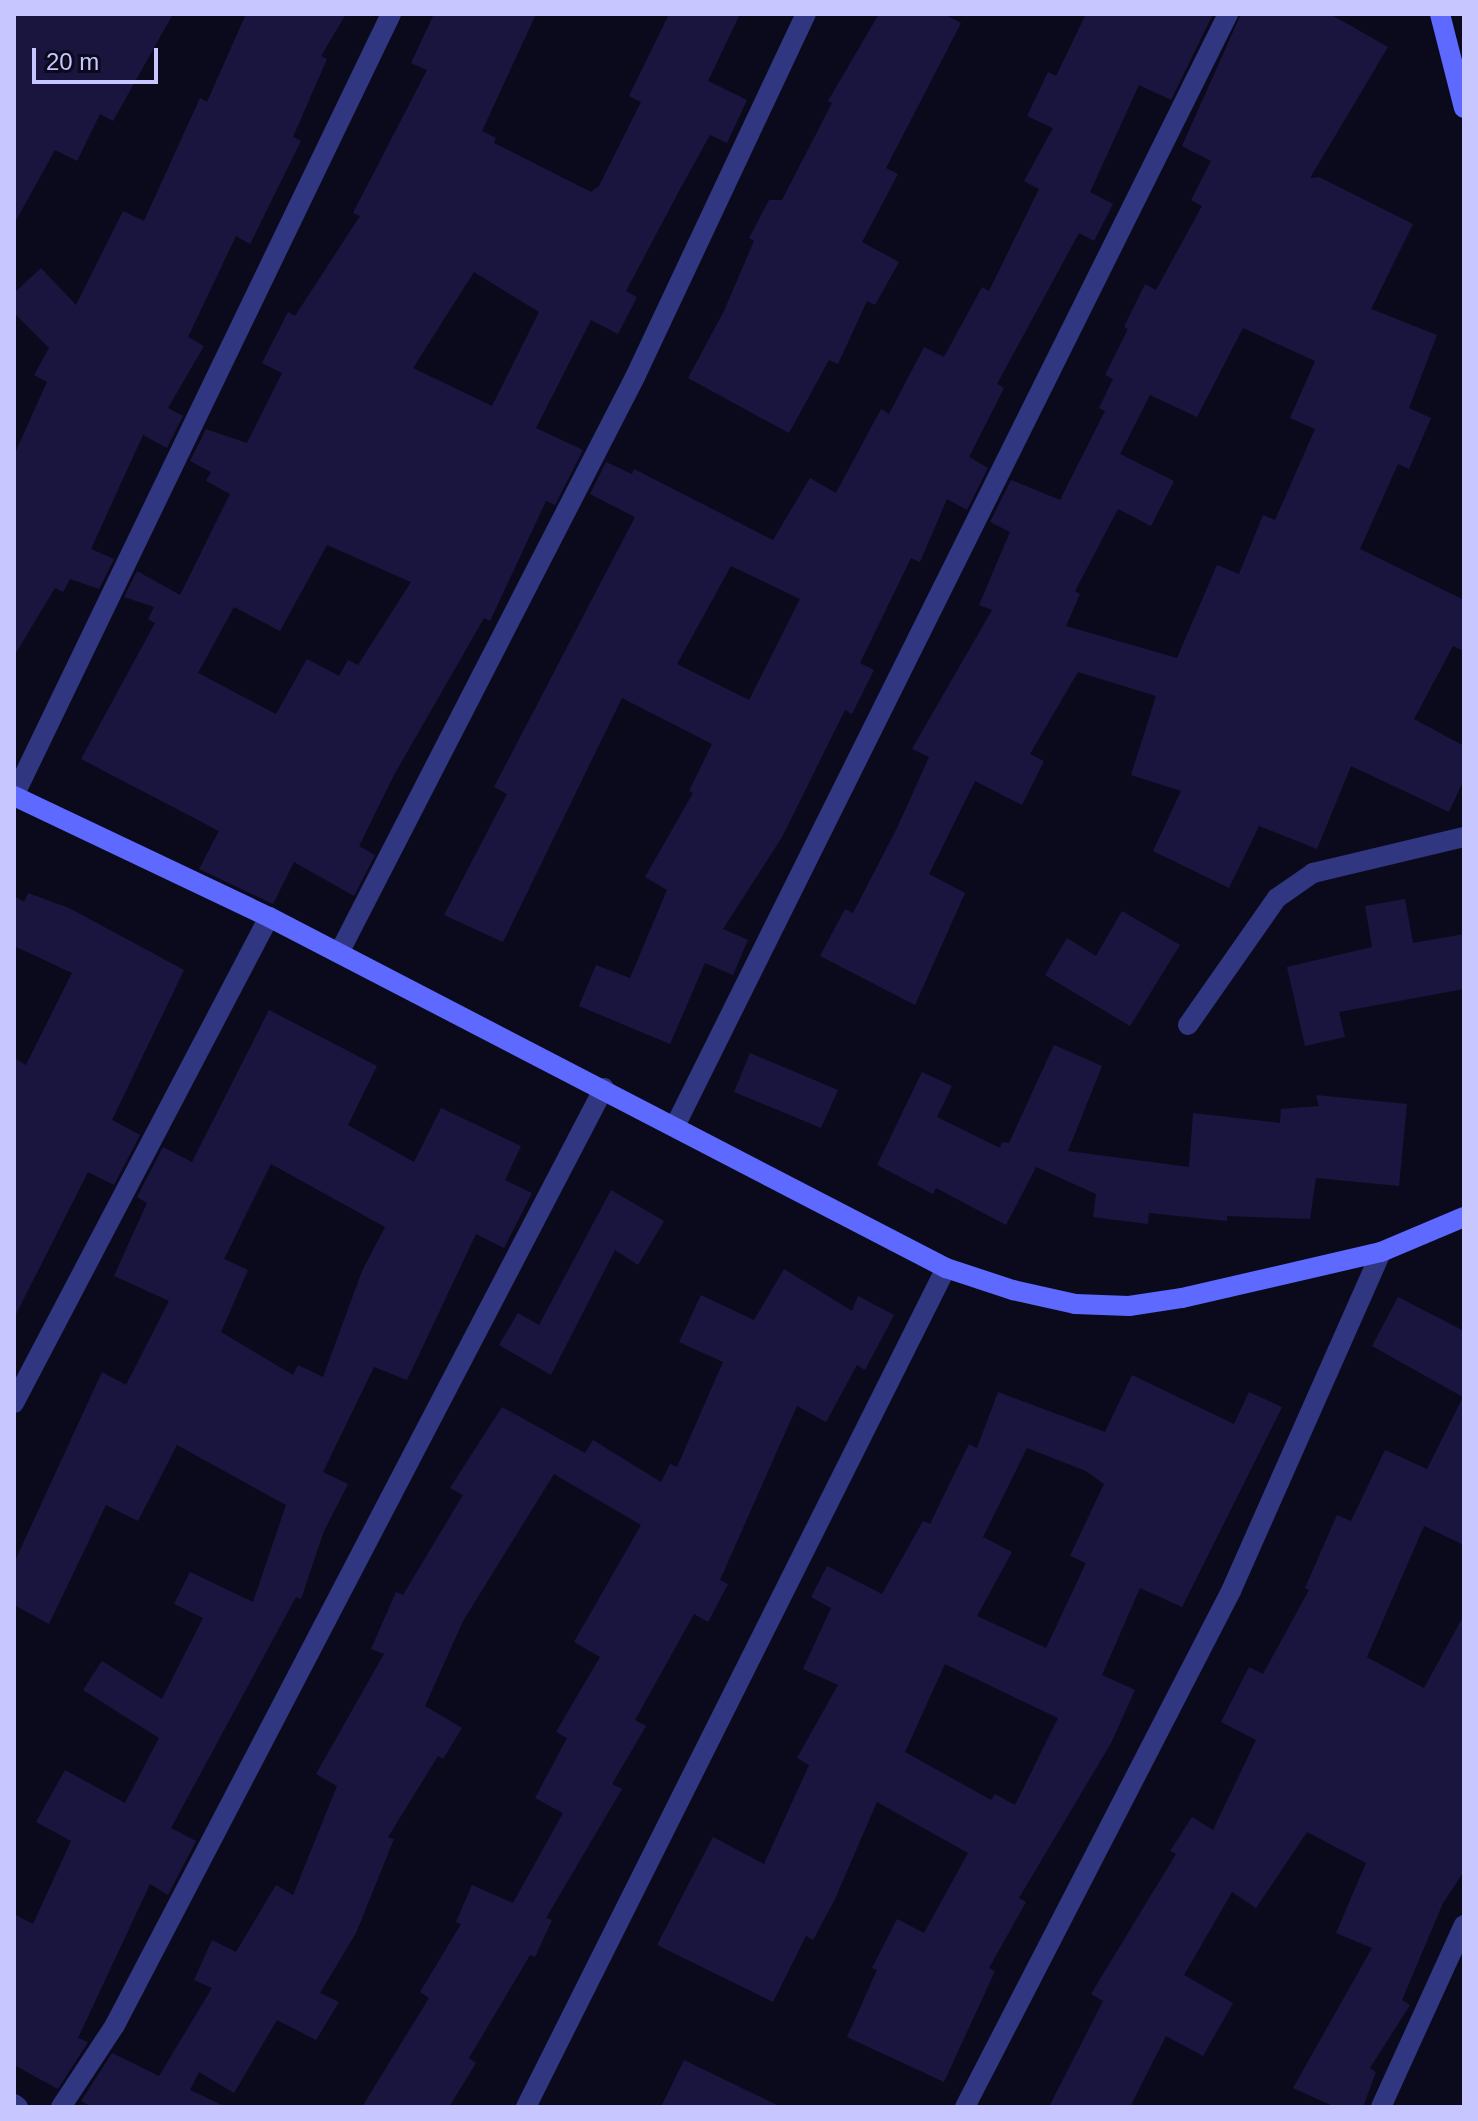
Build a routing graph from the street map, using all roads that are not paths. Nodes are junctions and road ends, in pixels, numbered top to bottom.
1 (391, 14) edge
2 (806, 14) edge
3 (1228, 14) edge
4 (1440, 14) edge
5 (1463, 102) edge
6 (14, 796) edge
7 (1464, 837) edge
8 (269, 917) junction
9 (339, 953) junction
10 (1188, 1025) dead end
11 (604, 1088) junction
12 (676, 1124) junction
13 (1464, 1217) edge
14 (1381, 1252) junction
15 (946, 1268) junction
16 (14, 1403) edge
17 (1464, 1925) edge
18 (61, 2107) edge
19 (526, 2107) edge
20 (965, 2107) edge
21 (1381, 2107) edge

1 - 6 street
2 - 9 street
3 - 12 street
4 - 5 main road
6 - 8 main road
7 - 10 street
8 - 9 main road
8 - 16 street
9 - 11 main road
11 - 12 main road
11 - 18 street
12 - 15 main road
13 - 14 main road
14 - 15 main road
14 - 20 street
15 - 19 street
17 - 21 street

